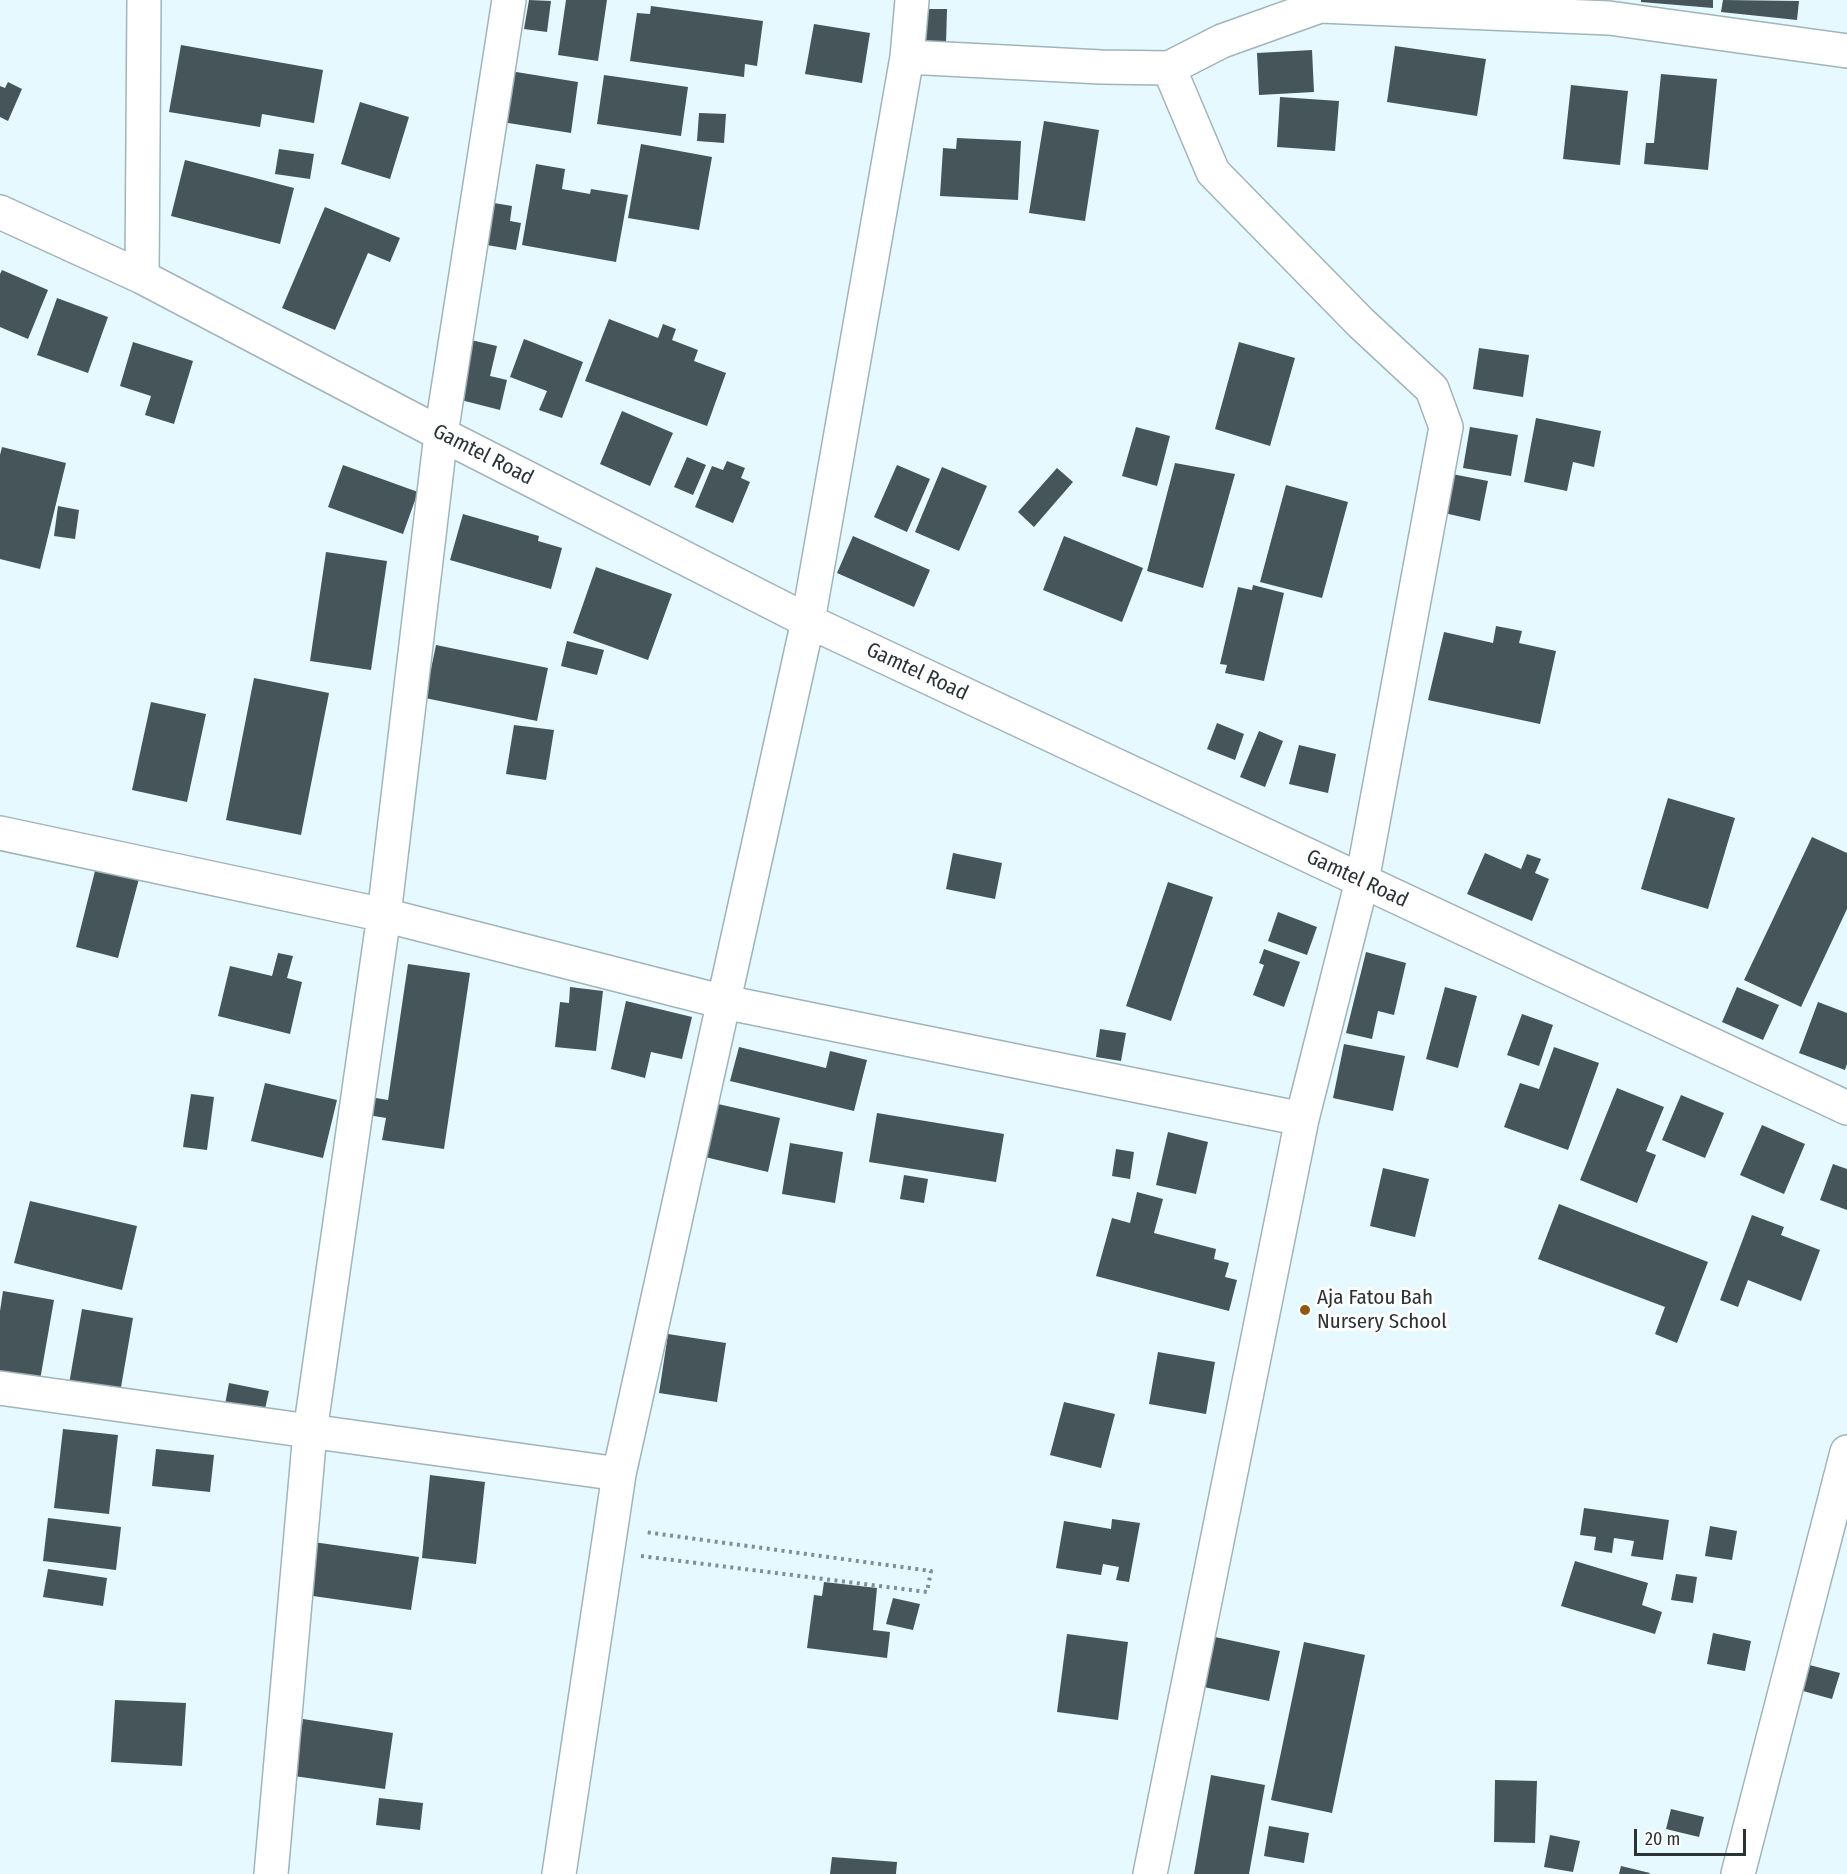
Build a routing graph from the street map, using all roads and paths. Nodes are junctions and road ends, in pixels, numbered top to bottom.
1 (144, 0) edge
2 (509, 0) edge
3 (912, 0) edge
4 (1847, 51) edge
5 (907, 57) junction
6 (1169, 68) junction
7 (0, 212) edge
8 (141, 278) junction
9 (441, 434) junction
10 (808, 621) junction
11 (0, 833) edge
12 (1362, 881) junction
13 (384, 915) junction
14 (724, 1002) junction
15 (1847, 1108) edge
16 (1302, 1119) junction
17 (0, 1388) edge
18 (310, 1432) junction
19 (1847, 1452) edge
20 (619, 1474) junction
21 (610, 1540) junction
22 (271, 1874) edge
23 (559, 1874) edge
24 (1150, 1874) edge
25 (1738, 1874) edge

1 - 8 street
2 - 9 street
3 - 5 street
4 - 6 street
5 - 6 street
5 - 10 street
6 - 12 street
7 - 8 street, Gamtel Road
8 - 9 street, Gamtel Road
9 - 10 street, Gamtel Road
9 - 13 street
10 - 12 street, Gamtel Road
10 - 14 street
11 - 13 street
12 - 15 street, Gamtel Road
12 - 16 street
13 - 14 street
13 - 18 street
14 - 16 street
14 - 20 street
16 - 24 street
17 - 18 street
18 - 20 street
18 - 22 street
19 - 25 street
20 - 21 street
21 - 21 path
21 - 23 street

